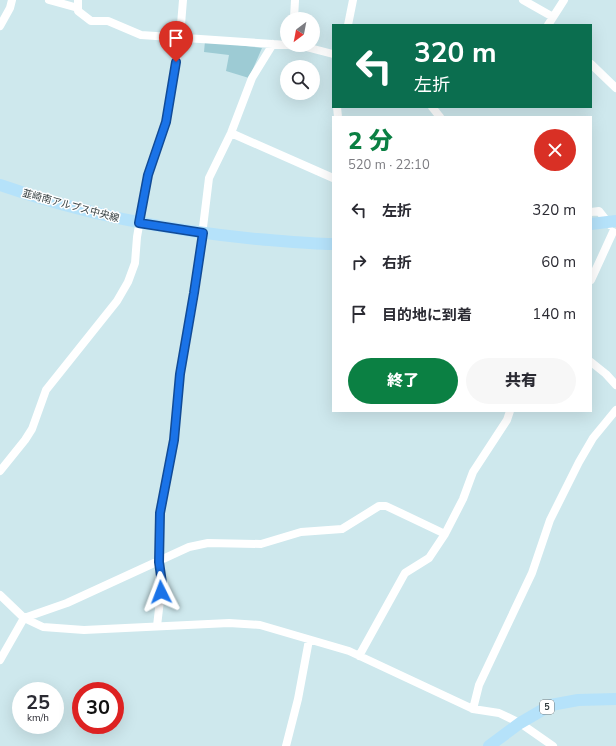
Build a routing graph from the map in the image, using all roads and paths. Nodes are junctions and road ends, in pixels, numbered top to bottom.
1 (12, 0) edge
2 (49, 0) edge
3 (183, 0) edge
4 (295, 0) edge
5 (353, 0) edge
6 (523, 0) edge
7 (564, 0) edge
8 (78, 4) edge
9 (294, 12) edge
10 (554, 17) junction
11 (348, 24) edge
12 (549, 24) edge
13 (0, 26) edge
14 (180, 37) junction
15 (273, 44) junction
16 (280, 44) edge
17 (320, 51) edge
18 (332, 54) edge
19 (592, 65) edge
20 (616, 88) edge
21 (433, 108) edge
22 (439, 116) edge
23 (231, 133) junction
24 (332, 178) edge
25 (0, 185) edge
26 (592, 212) edge
27 (139, 223) junction
28 (592, 224) edge
29 (613, 227) edge
30 (203, 233) junction
31 (332, 244) edge
32 (592, 278) edge
33 (592, 363) edge
34 (616, 385) edge
35 (616, 410) edge
36 (510, 412) edge
37 (0, 471) edge
38 (445, 534) junction
39 (159, 562) junction
40 (0, 596) edge
41 (24, 618) junction
42 (157, 626) junction
43 (309, 640) junction
44 (360, 656) junction
45 (0, 660) edge
46 (616, 698) edge
47 (472, 709) junction
48 (520, 722) junction
49 (286, 746) edge
50 (489, 746) edge
51 (553, 746) edge

1 - 13 street
2 - 8 street
3 - 14 street
4 - 9 street
5 - 11 street
6 - 10 street
7 - 10 street
8 - 14 street
10 - 12 street
14 - 15 street
14 - 27 street
15 - 16 street
15 - 23 street
17 - 18 street
19 - 20 street
21 - 22 street
23 - 24 street
23 - 30 street
25 - 27 main road, 韮崎南アルプス中央線
26 - 29 street
27 - 30 main road, 韮崎南アルプス中央線
27 - 37 street
28 - 29 main road
29 - 32 street
30 - 31 main road, 韮崎南アルプス中央線
30 - 39 street
33 - 34 street
35 - 47 street
36 - 38 street
38 - 39 street
38 - 44 street
39 - 41 street
39 - 42 street
40 - 41 street
41 - 42 street
41 - 45 street
42 - 43 street
43 - 44 street
43 - 49 street
44 - 47 street
46 - 48 main road, 5
47 - 48 street
48 - 50 main road, 5
48 - 51 street

